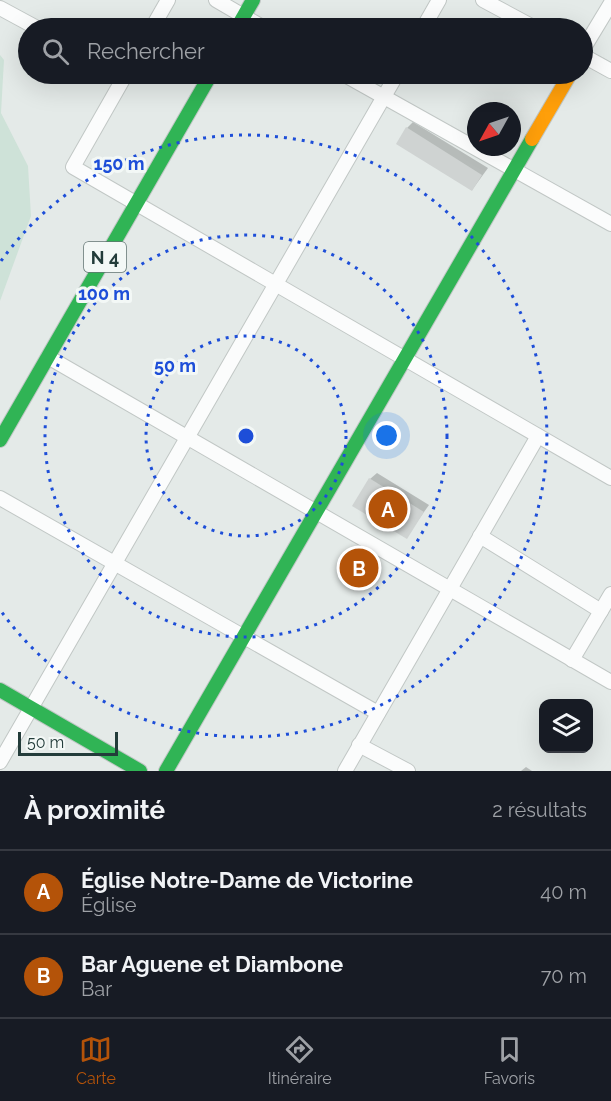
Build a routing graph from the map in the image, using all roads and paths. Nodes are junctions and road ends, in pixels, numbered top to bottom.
1 (168, 0) edge
2 (216, 0) edge
3 (253, 0) edge
4 (439, 0) edge
5 (483, 0) edge
6 (611, 3) edge
7 (0, 8) edge
8 (18, 18) edge
9 (158, 18) edge
10 (236, 18) edge
11 (242, 18) edge
12 (429, 18) edge
13 (516, 18) edge
14 (593, 34) edge
15 (593, 60) edge
16 (611, 71) edge
17 (117, 84) edge
18 (205, 84) edge
19 (360, 84) edge
20 (391, 84) edge
21 (564, 84) edge
22 (383, 97) junction
23 (514, 170) junction
24 (136, 203) junction
25 (611, 224) edge
26 (275, 284) junction
27 (48, 357) junction
28 (405, 359) junction
29 (538, 436) junction
30 (187, 438) junction
31 (0, 440) edge
32 (609, 473) edge
33 (0, 498) edge
34 (316, 512) junction
35 (480, 536) junction
36 (114, 563) junction
37 (450, 589) junction
38 (611, 594) edge
39 (601, 611) junction
40 (244, 637) junction
41 (572, 660) junction
42 (611, 682) edge
43 (0, 690) edge
44 (31, 708) junction
45 (378, 713) junction
46 (360, 745) junction
47 (0, 762) edge
48 (140, 771) edge
49 (166, 771) edge
50 (345, 771) edge
51 (408, 771) edge

1 - 9 street
2 - 10 street
3 - 11 street
4 - 12 street
5 - 13 street
6 - 14 street
7 - 8 street
15 - 16 street
17 - 24 street
18 - 24 street, N 4
19 - 22 street
20 - 22 street
21 - 23 street
22 - 23 street
22 - 26 street
23 - 25 street
23 - 28 street
24 - 26 street
24 - 27 street, N 4
26 - 28 street
26 - 30 street
27 - 30 street
27 - 31 street, N 4
28 - 29 street
28 - 34 street
29 - 32 street
29 - 35 street
30 - 34 street
30 - 36 street
33 - 36 street
34 - 37 street
34 - 40 street
35 - 37 street
35 - 39 street
36 - 40 street
36 - 44 street
37 - 41 street
37 - 45 street
38 - 39 street
39 - 41 street
40 - 45 street
40 - 49 street
41 - 42 street
43 - 44 street
44 - 47 street
44 - 48 street
45 - 46 street
46 - 50 street
46 - 51 street

